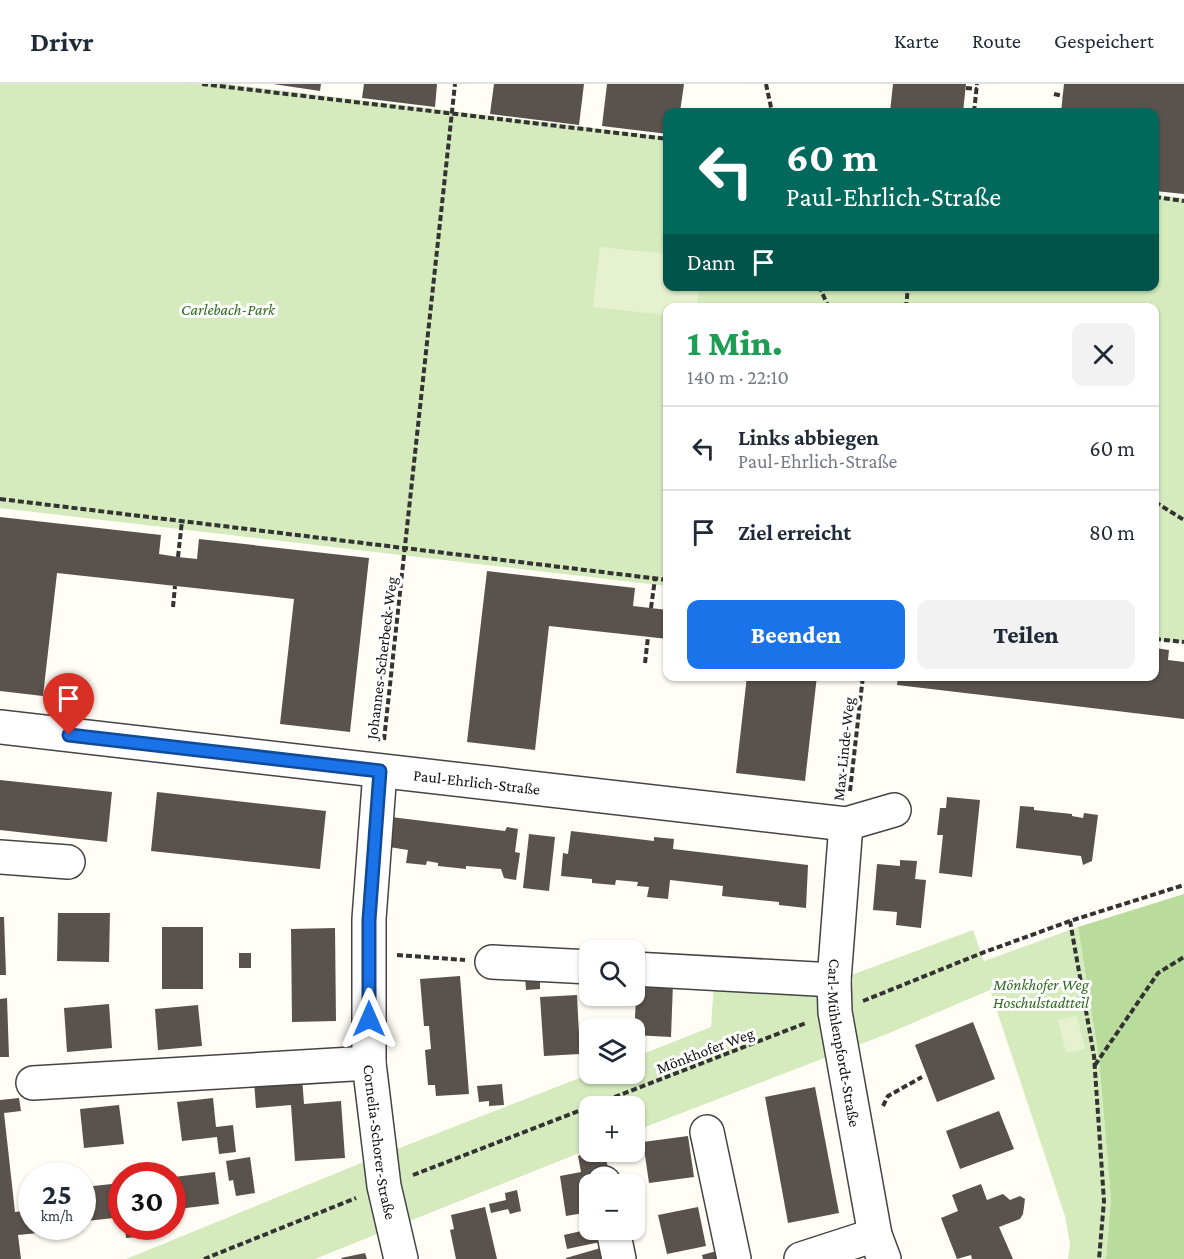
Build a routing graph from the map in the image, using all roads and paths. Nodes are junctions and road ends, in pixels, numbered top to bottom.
1 (202, 84) edge
2 (455, 84) edge
3 (765, 84) edge
4 (222, 85) edge
5 (977, 86) edge
6 (966, 87) dead end
7 (1054, 94) dead end
8 (1063, 96) dead end
9 (771, 108) edge
10 (974, 108) edge
11 (452, 114) junction
12 (663, 138) edge
13 (1159, 198) edge
14 (1184, 201) edge
15 (0, 499) edge
16 (1159, 504) edge
17 (1184, 520) edge
18 (182, 521) junction
19 (406, 548) junction
20 (178, 557) dead end
21 (655, 579) junction
22 (663, 580) edge
23 (175, 586) dead end
24 (172, 607) dead end
25 (651, 608) dead end
26 (648, 637) dead end
27 (1159, 639) edge
28 (1184, 642) edge
29 (645, 663) dead end
30 (862, 681) edge
31 (0, 727) edge
32 (380, 771) junction
33 (894, 810) dead end
34 (846, 824) junction
35 (0, 857) edge
36 (68, 862) dead end
37 (1184, 885) edge
38 (1070, 921) junction
39 (368, 953) junction
40 (1184, 957) edge
41 (492, 962) joint
42 (579, 966) edge
43 (645, 970) edge
44 (835, 996) junction
45 (369, 1063) junction
46 (1095, 1065) junction
47 (922, 1077) dead end
48 (33, 1083) dead end
49 (883, 1113) dead end
50 (707, 1132) dead end
51 (384, 1186) junction
52 (615, 1240) edge
53 (880, 1247) edge
54 (204, 1259) edge
55 (401, 1259) edge
56 (619, 1259) edge
57 (734, 1259) edge
58 (801, 1259) edge
59 (1099, 1259) edge

1 - 4 path
2 - 11 path, Johannes-Scherbeck-Weg
3 - 9 path
4 - 11 path
5 - 6 path
5 - 10 path
7 - 8 path
11 - 12 path
11 - 19 path, Johannes-Scherbeck-Weg
13 - 14 path
15 - 18 path
16 - 17 path
18 - 19 path
18 - 20 path
19 - 21 path
19 - 32 path, Johannes-Scherbeck-Weg
21 - 22 path
21 - 25 path
23 - 24 path
26 - 29 path
27 - 28 path
30 - 34 path, Max-Linde-Weg
31 - 32 street, Paul-Ehrlich-Straße
32 - 34 street, Paul-Ehrlich-Straße
32 - 39 street, Cornelia-Schorer-Straße
33 - 34 street
34 - 44 street, Carl-Mühlenpfordt-Straße
35 - 36 street
37 - 38 path, Mönkhofer Weg
38 - 44 path, Mönkhofer Weg
38 - 46 path
39 - 41 path
39 - 45 street, Cornelia-Schorer-Straße
40 - 46 path
41 - 42 street
43 - 44 street
44 - 51 path, Mönkhofer Weg
44 - 53 street, Carl-Mühlenpfordt-Straße
45 - 48 street
45 - 51 street, Cornelia-Schorer-Straße
46 - 59 path
47 - 49 path
50 - 57 street
51 - 54 path, Mönkhofer Weg
51 - 55 street, Cornelia-Schorer-Straße
52 - 56 street
53 - 58 street

